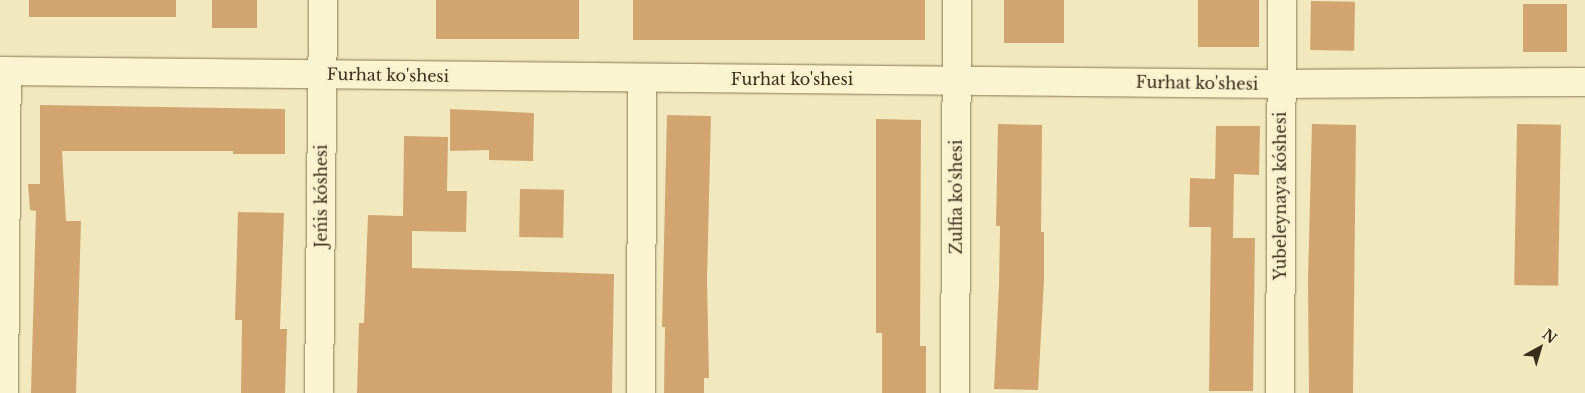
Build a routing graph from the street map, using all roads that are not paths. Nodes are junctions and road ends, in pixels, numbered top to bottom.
1 (323, 0) edge
2 (957, 0) edge
3 (1282, 0) edge
4 (3, 71) edge
5 (322, 74) junction
6 (642, 78) junction
7 (957, 80) junction
8 (1585, 82) edge
9 (1281, 84) junction
10 (4, 393) edge
11 (320, 393) edge
12 (641, 393) edge
13 (954, 393) edge
14 (1280, 393) edge

1 - 5 street, Jeńis kóshesi
2 - 7 street, Zulfia ko'shesi
3 - 9 street, Yubeleynaya kóshesi
4 - 5 street, Furhat ko'shesi
4 - 10 street
5 - 6 street, Furhat ko'shesi
5 - 11 street, Jeńis kóshesi
6 - 7 street, Furhat ko'shesi
6 - 12 street
7 - 9 street, Furhat ko'shesi
7 - 13 street, Zulfia ko'shesi
8 - 9 street, Furhat ko'shesi
9 - 14 street, Yubeleynaya kóshesi

